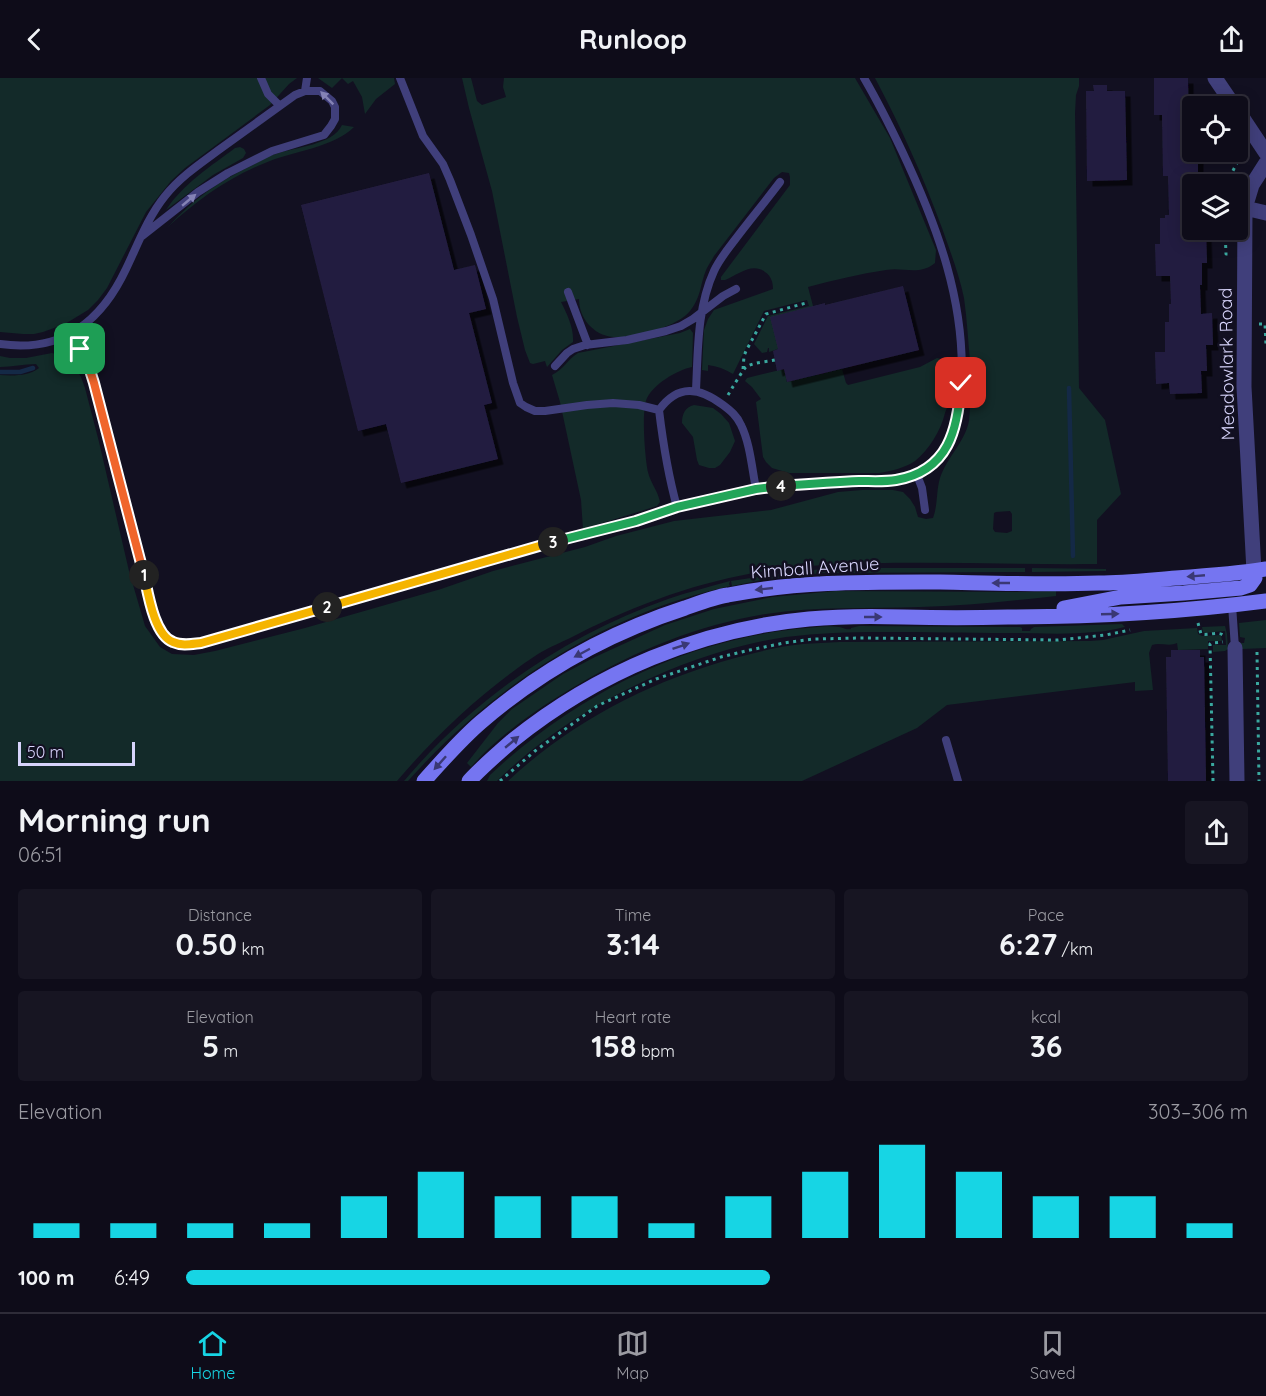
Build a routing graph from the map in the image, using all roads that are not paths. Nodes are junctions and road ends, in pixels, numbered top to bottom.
1 (261, 78) edge
2 (308, 78) edge
3 (400, 78) edge
4 (864, 78) edge
5 (1215, 78) edge
6 (305, 91) junction
7 (1227, 96) edge
8 (280, 106) junction
9 (1248, 132) edge
10 (1258, 152) edge
11 (1266, 163) edge
12 (780, 182) dead end
13 (1248, 198) edge
14 (1248, 209) edge
15 (1266, 213) edge
16 (142, 236) junction
17 (1245, 240) edge
18 (736, 289) dead end
19 (568, 292) dead end
20 (702, 312) junction
21 (72, 333) junction
22 (0, 344) edge
23 (588, 345) junction
24 (555, 366) dead end
25 (696, 390) junction
26 (659, 410) junction
27 (917, 475) junction
28 (756, 489) junction
29 (677, 507) junction
30 (926, 510) dead end
31 (1260, 569) edge
32 (1266, 601) edge
33 (1232, 605) junction
34 (1011, 617) junction
35 (1235, 648) joint
36 (946, 740) dead end
37 (424, 781) edge
38 (469, 781) edge
39 (958, 781) edge
40 (1237, 781) edge

1 - 8 lane
2 - 6 lane
3 - 26 lane
4 - 27 lane
5 - 7 street
6 - 8 lane
16 -> 6 lane
8 - 16 lane
9 - 10 street
11 - 13 street, Meadowlark Road
12 - 20 lane
14 - 15 street
16 - 21 lane
17 - 31 street, Meadowlark Road
18 - 20 lane
19 - 23 lane
20 - 23 lane
20 - 25 lane
21 - 22 lane
21 - 29 lane
23 - 24 lane
25 - 26 lane
25 - 28 lane
26 - 29 lane
27 - 28 lane
27 - 30 lane
28 - 29 lane
31 - 34 main road
31 -> 37 main road, Kimball Avenue
32 - 33 main road
34 -> 33 main road
33 - 35 lane
38 -> 34 main road
35 - 40 street
36 - 39 lane

